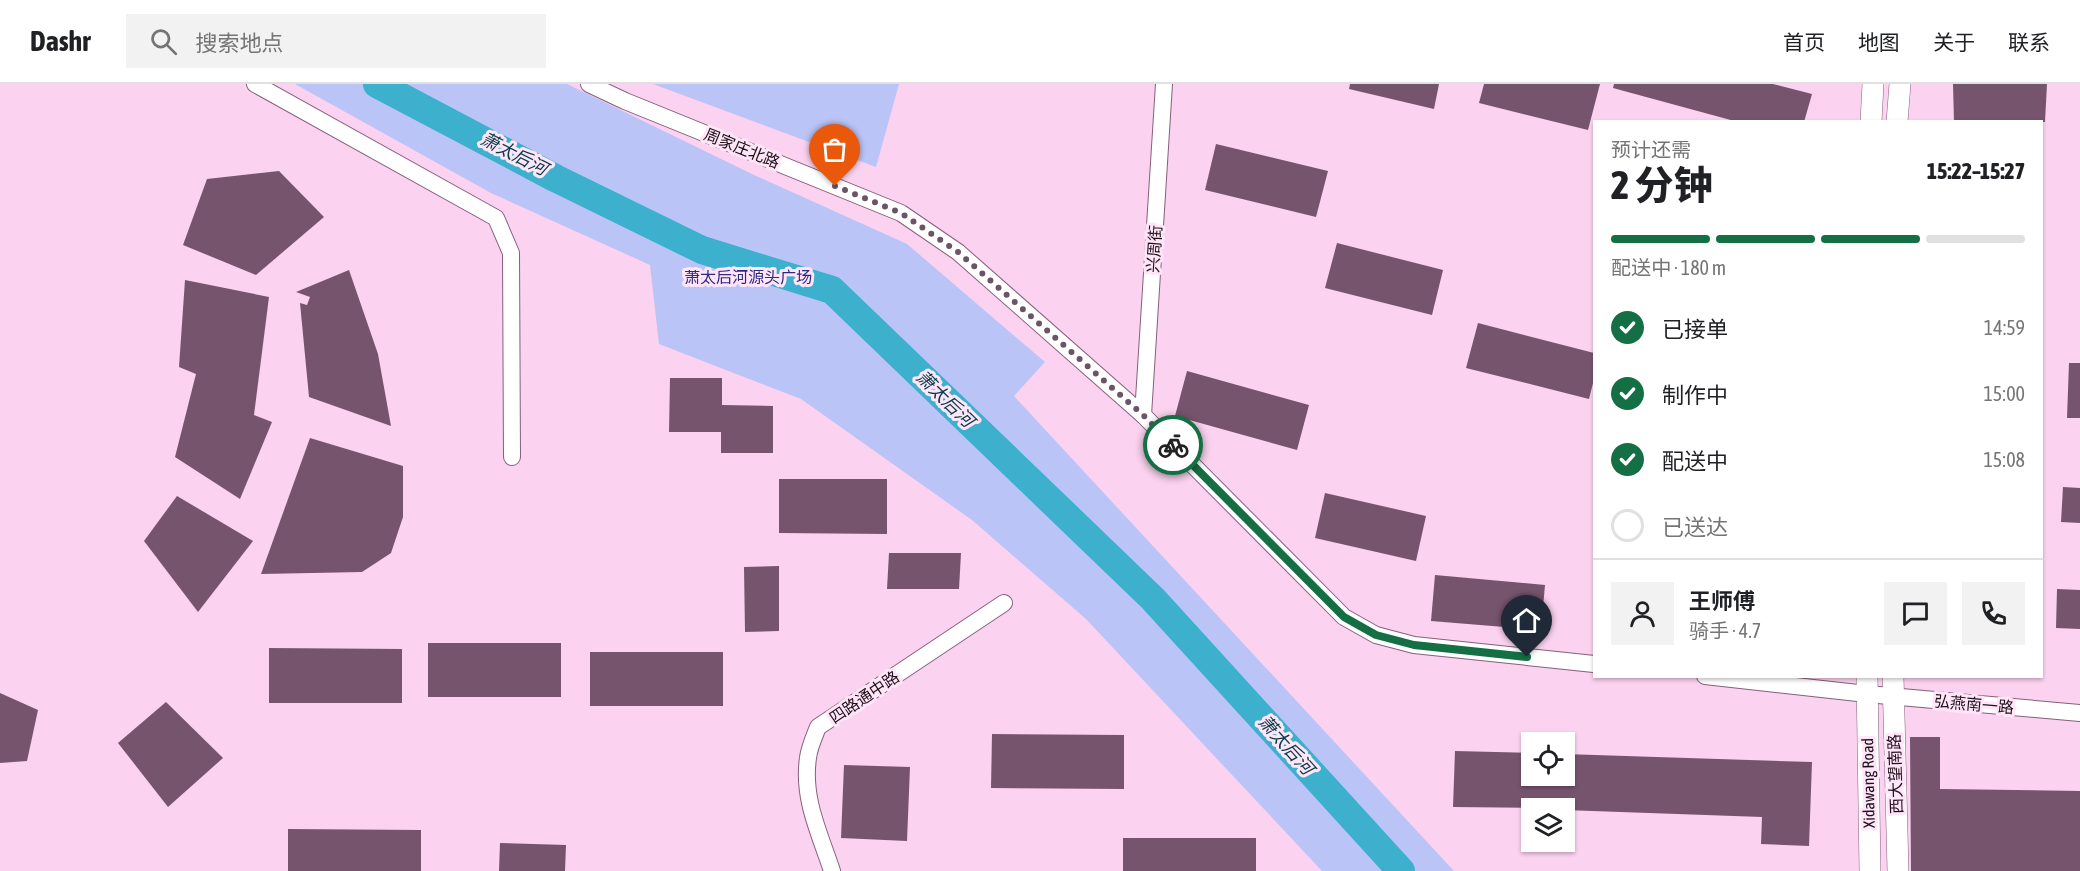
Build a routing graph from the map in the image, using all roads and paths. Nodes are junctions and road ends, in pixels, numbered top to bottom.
1 (255, 84) edge
2 (589, 84) edge
3 (1164, 84) edge
4 (1873, 84) edge
5 (1900, 84) edge
6 (1871, 120) edge
7 (1897, 120) edge
8 (1143, 415) junction
9 (512, 457) dead end
10 (1004, 603) dead end
11 (1593, 664) edge
12 (1741, 678) edge
13 (1867, 685) edge
14 (1893, 687) edge
15 (2080, 713) edge
16 (832, 871) edge
17 (1869, 871) edge
18 (1898, 871) edge

1 - 9 street
2 - 8 street, 周家庄北路
3 - 8 street, 兴周街
4 - 6 main road
5 - 7 main road
8 - 11 street, 周家庄北路
10 - 16 street, 四路通中路
12 - 13 street
13 - 14 street, 弘燕南一路
13 - 17 main road, Xidawang Road
14 - 15 street, 弘燕南一路
14 - 18 main road, 西大望南路

